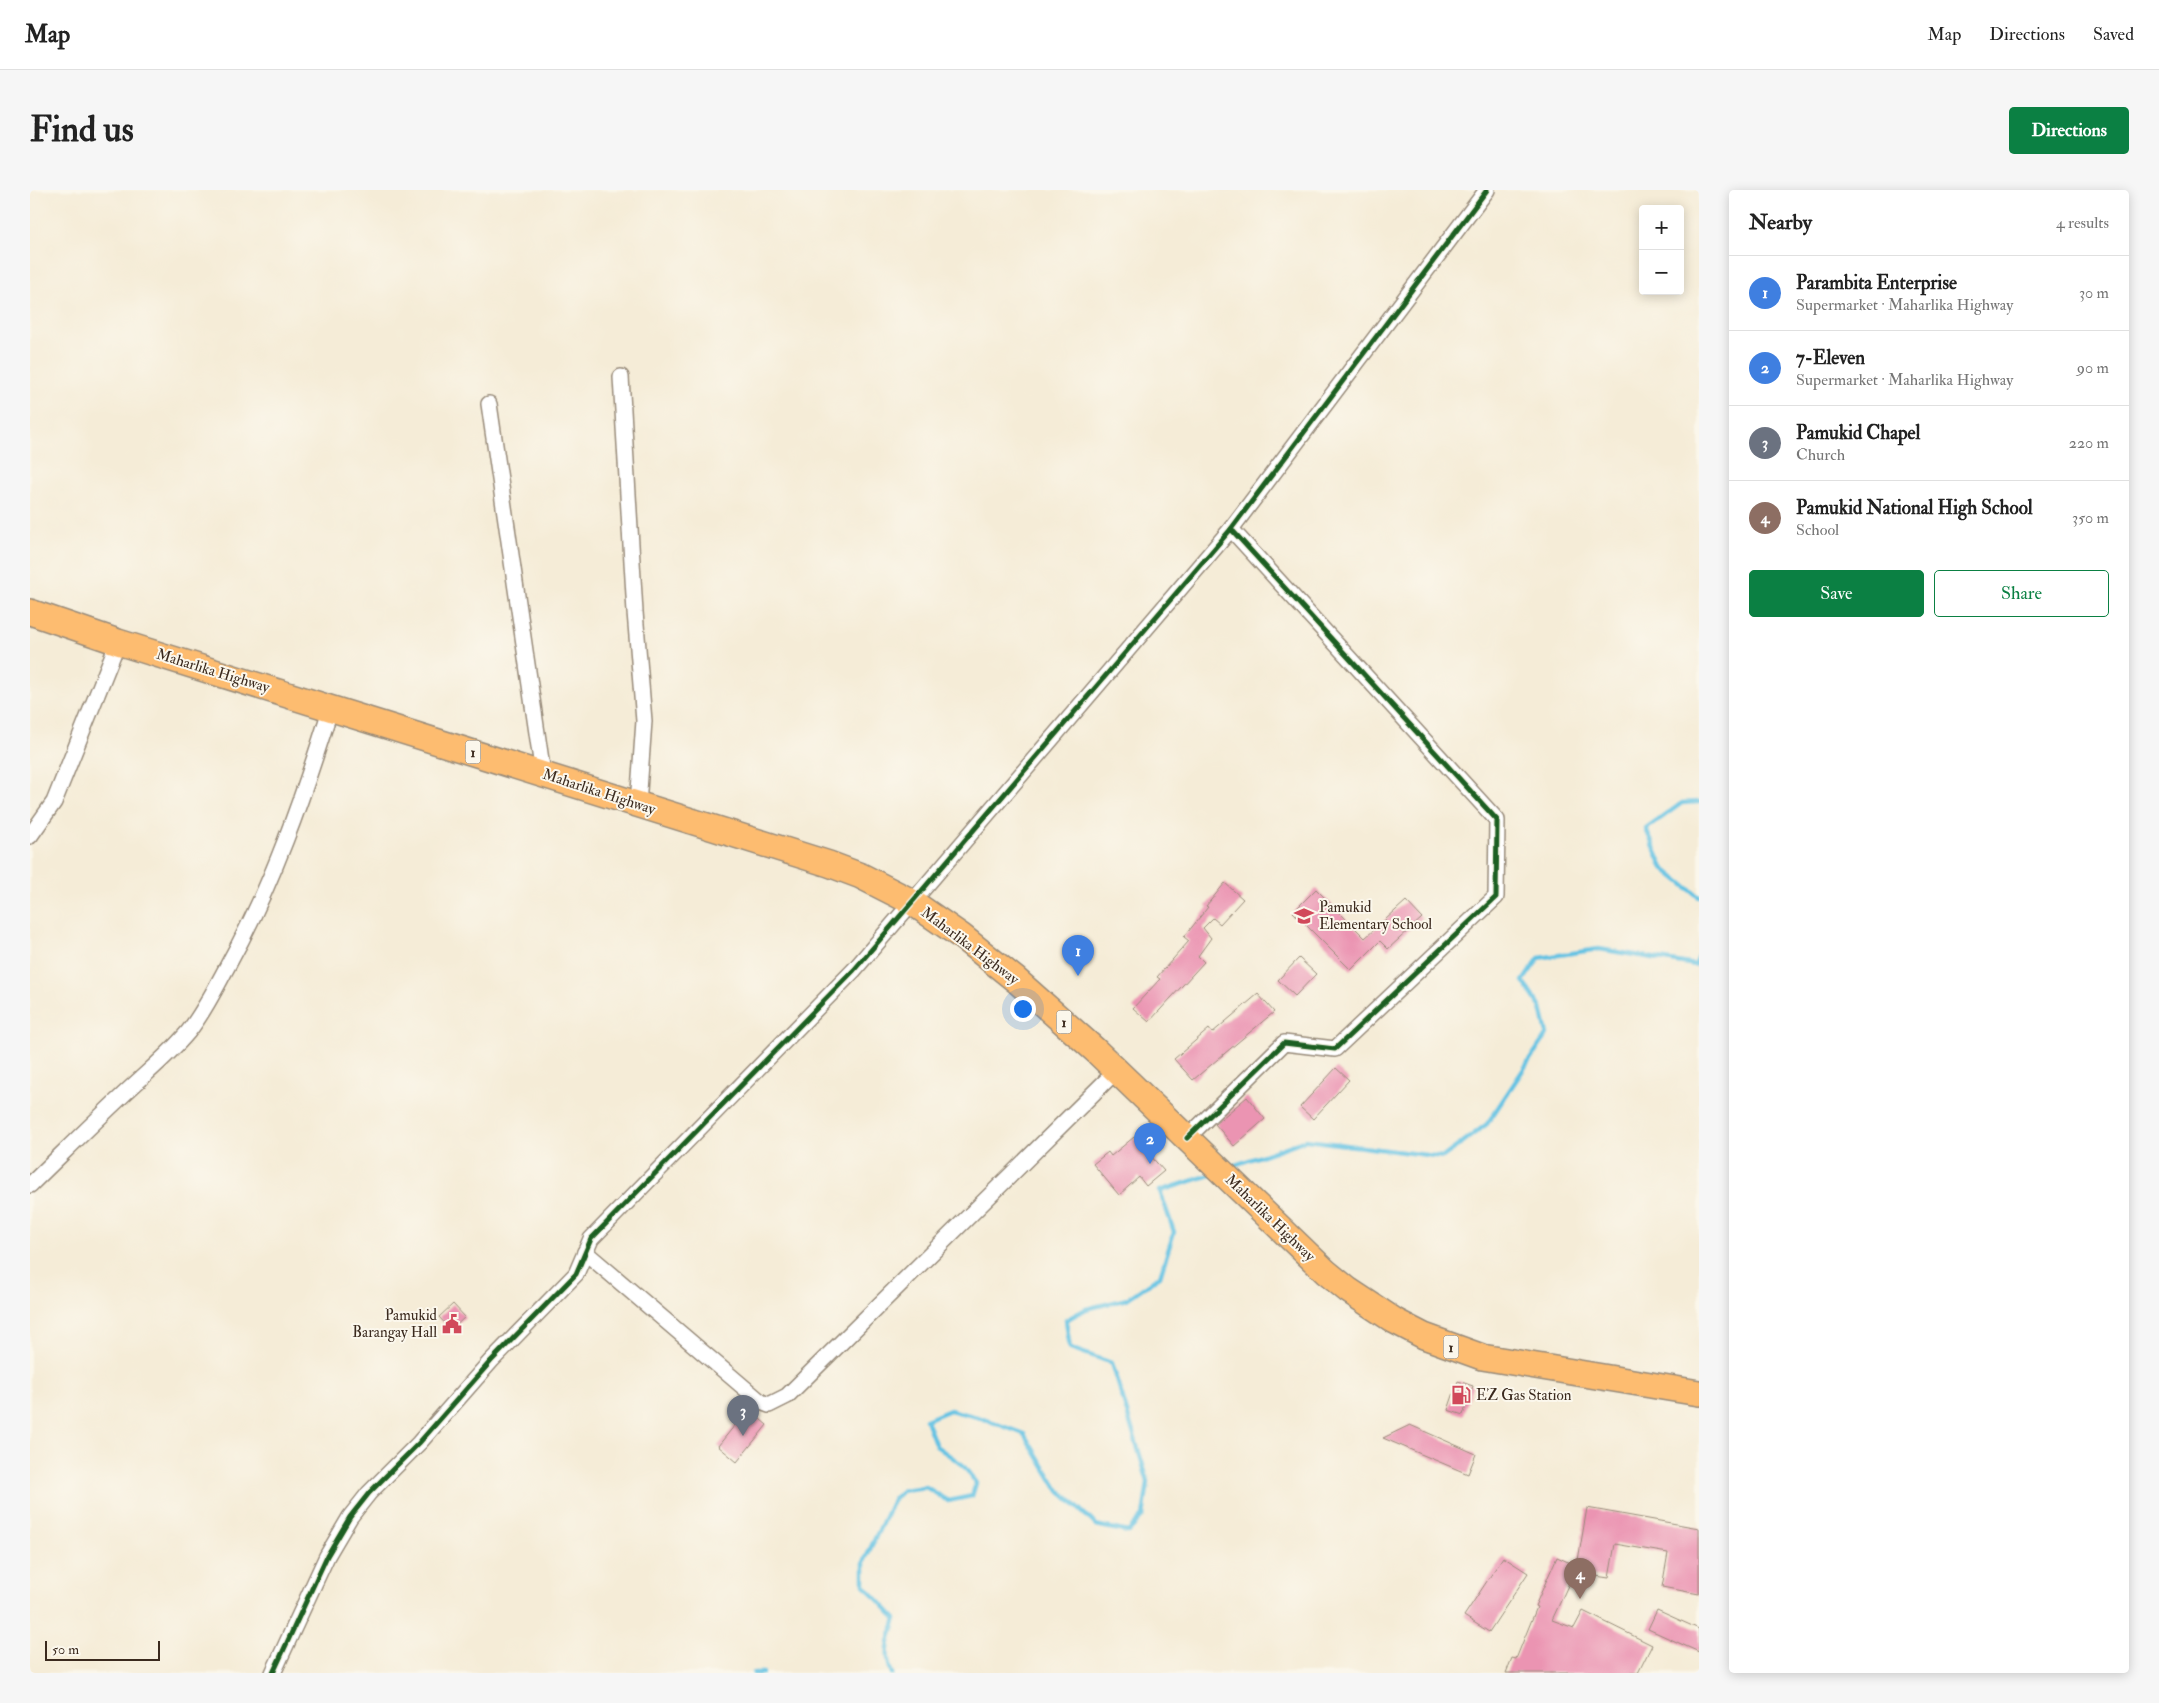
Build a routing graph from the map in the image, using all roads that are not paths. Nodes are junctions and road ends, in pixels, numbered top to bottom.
1 (1488, 190) edge
2 (621, 377) dead end
3 (489, 404) dead end
4 (1231, 530) junction
5 (30, 612) edge
6 (118, 642) junction
7 (331, 707) junction
8 (543, 774) junction
9 (638, 805) junction
10 (30, 836) edge
11 (912, 902) junction
12 (1116, 1070) junction
13 (1196, 1146) junction
14 (30, 1185) edge
15 (585, 1252) junction
16 (1699, 1393) edge
17 (273, 1673) edge

1 - 4 street
2 - 9 street
3 - 8 street
4 - 11 street
4 - 13 street
5 - 6 highway, Maharlika Highway / 1
6 - 7 highway, Maharlika Highway / 1
6 - 10 street
7 - 8 highway, Maharlika Highway / 1
7 - 14 street
8 - 9 highway, Maharlika Highway / 1
9 - 11 highway, Maharlika Highway / 1
11 - 12 highway, Maharlika Highway / 1
11 - 15 street
12 - 13 highway, Maharlika Highway / 1
12 - 15 street
13 - 16 highway, Maharlika Highway / 1
15 - 17 street

